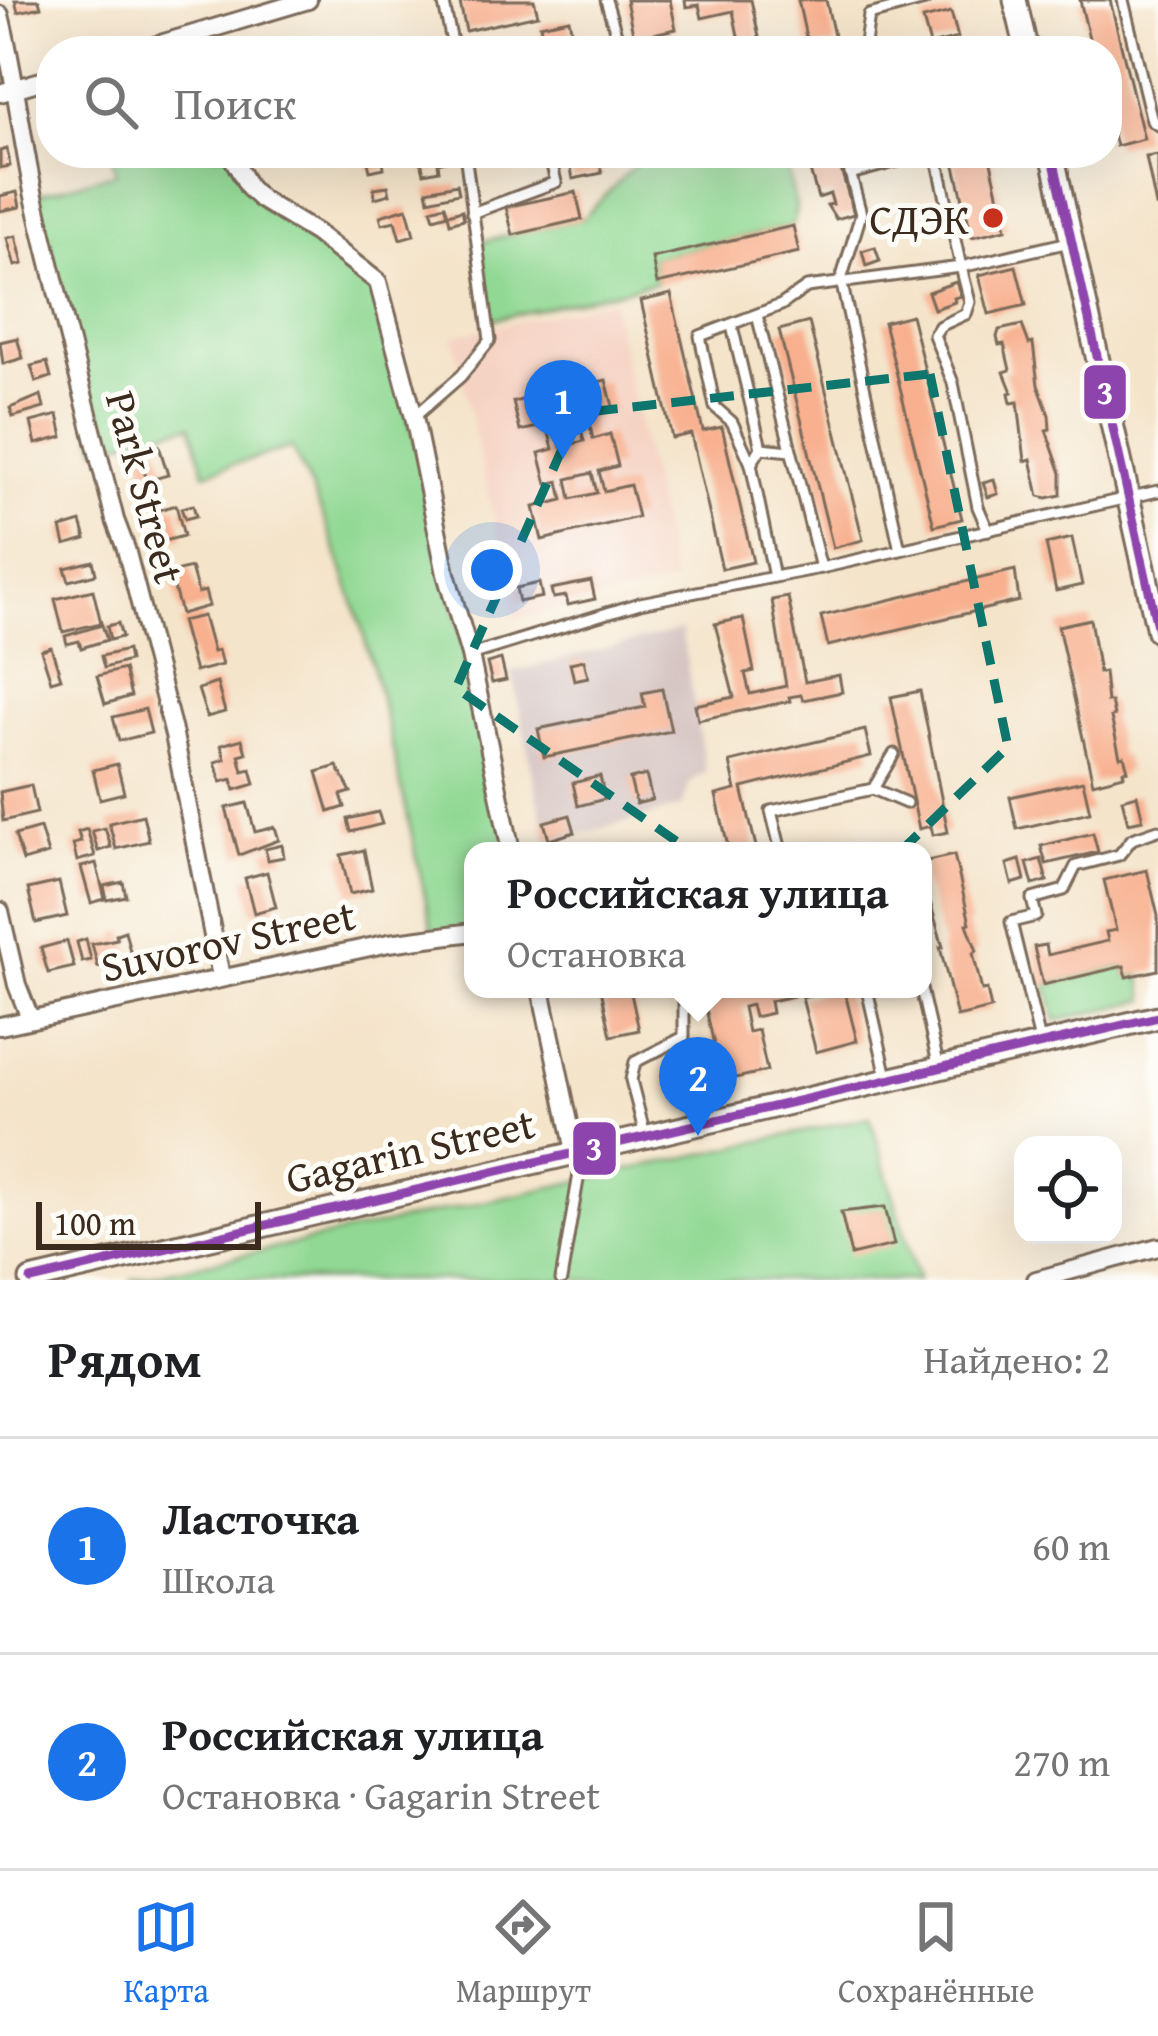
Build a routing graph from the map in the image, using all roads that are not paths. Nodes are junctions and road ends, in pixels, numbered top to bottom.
1 (308, 0) edge
2 (443, 0) edge
3 (606, 0) edge
4 (925, 0) edge
5 (1015, 0) edge
6 (1124, 0) edge
7 (255, 8) edge
8 (0, 15) edge
9 (202, 31) junction
10 (186, 36) edge
11 (202, 36) edge
12 (453, 36) edge
13 (617, 36) edge
14 (865, 36) edge
15 (1024, 36) edge
16 (36, 82) edge
17 (6, 91) edge
18 (1158, 125) edge
19 (238, 168) edge
20 (467, 168) edge
21 (553, 168) edge
22 (849, 168) edge
23 (873, 168) edge
24 (936, 168) edge
25 (1055, 168) edge
26 (850, 174) junction
27 (472, 213) junction
28 (1072, 241) junction
29 (961, 267) junction
30 (841, 280) junction
31 (757, 315) junction
32 (732, 326) junction
33 (414, 417) junction
34 (761, 448) junction
35 (791, 451) junction
36 (751, 464) junction
37 (1158, 491) edge
38 (1129, 497) junction
39 (988, 530) junction
40 (899, 550) junction
41 (821, 568) junction
42 (774, 577) junction
43 (1158, 631) edge
44 (470, 655) junction
45 (894, 754) dead end
46 (873, 789) junction
47 (906, 803) dead end
48 (1158, 830) edge
49 (509, 842) edge
50 (779, 842) edge
51 (0, 911) edge
52 (464, 933) edge
53 (221, 977) junction
54 (543, 998) edge
55 (684, 998) edge
56 (869, 998) edge
57 (923, 998) edge
58 (30, 1018) junction
59 (1158, 1018) edge
60 (0, 1027) edge
61 (1041, 1045) junction
62 (939, 1068) junction
63 (888, 1080) junction
64 (645, 1135) junction
65 (575, 1151) junction
66 (1158, 1247) edge
67 (32, 1280) edge
68 (560, 1280) edge
69 (1036, 1280) edge

1 - 7 street
2 - 12 lane
3 - 13 lane
4 - 14 lane
5 - 15 street
6 - 18 lane
7 - 9 street
8 - 17 street, Park Street
9 - 10 street
9 - 11 street
16 - 17 street
17 - 53 street, Park Street
19 - 33 street
20 - 27 lane
21 - 27 lane
22 - 26 lane
23 - 26 lane
24 - 29 lane
25 - 28 street
26 - 30 lane
27 - 33 lane
28 - 29 lane
28 - 38 street
29 - 30 lane
29 - 39 lane
30 - 31 lane
30 - 40 lane
31 - 32 lane
31 - 35 lane
32 - 34 lane
32 - 36 lane
33 - 44 street
34 - 35 lane
34 - 36 lane
35 - 41 lane
36 - 42 lane
37 - 38 lane
38 - 39 lane
38 - 43 street
39 - 40 lane
40 - 41 lane
41 - 42 lane
42 - 44 lane
44 - 49 street
45 - 46 lane
46 - 47 lane
46 - 50 lane
48 - 61 lane
51 - 58 street
52 - 53 street, Suvorov Street
53 - 58 street, Suvorov Street
54 - 65 street
55 - 64 lane
56 - 63 lane
57 - 62 lane
58 - 60 street, Suvorov Street
59 - 61 street, Gagarin Street
61 - 62 street, Gagarin Street
62 - 63 street, Gagarin Street
63 - 64 street, Gagarin Street
64 - 65 street, Gagarin Street
65 - 67 street, Gagarin Street
65 - 68 lane
66 - 69 street

